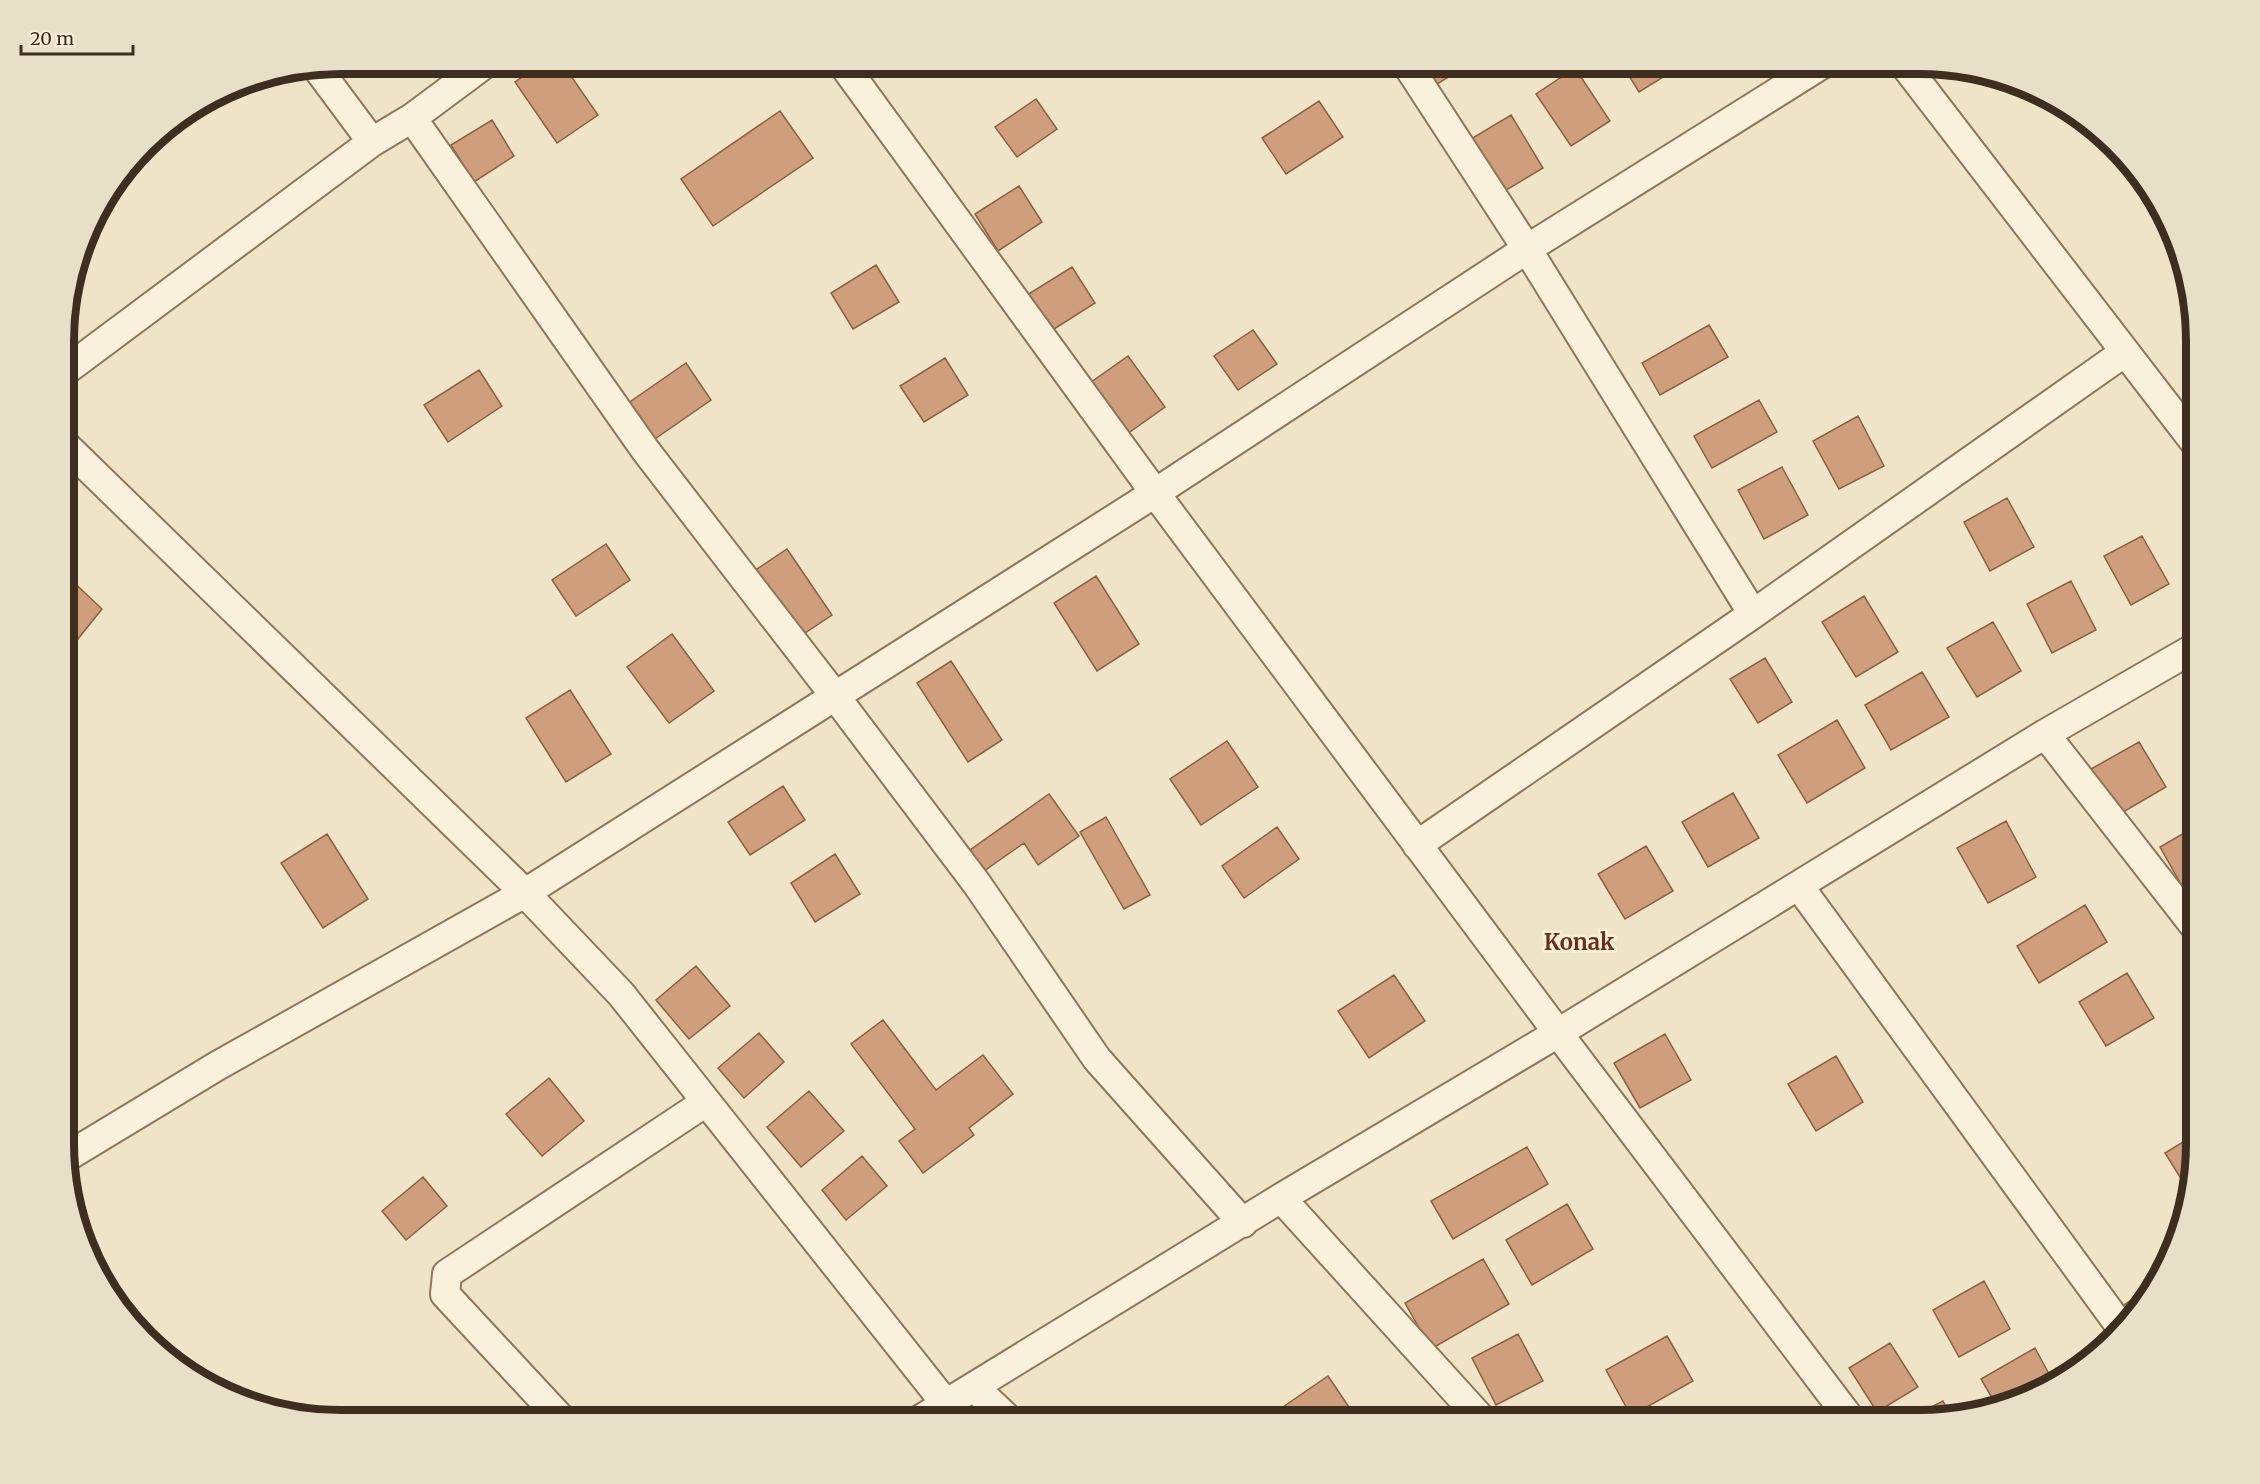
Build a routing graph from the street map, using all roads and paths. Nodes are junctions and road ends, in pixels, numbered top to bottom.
1 (322, 74) edge
2 (471, 74) edge
3 (850, 74) edge
4 (1413, 74) edge
5 (1806, 74) edge
6 (1911, 74) edge
7 (412, 118) junction
8 (372, 142) junction
9 (1527, 249) junction
10 (2125, 352) junction
11 (74, 364) edge
12 (2186, 431) edge
13 (74, 454) edge
14 (1155, 493) junction
15 (1753, 614) junction
16 (2186, 653) edge
17 (836, 696) junction
18 (2045, 734) junction
19 (1417, 845) junction
20 (1799, 886) junction
21 (525, 893) junction
22 (2186, 915) edge
23 (1558, 1033) junction
24 (705, 1102) junction
25 (74, 1153) edge
26 (1281, 1198) junction
27 (1243, 1223) junction
28 (2117, 1322) edge
29 (974, 1387) junction
30 (945, 1404) junction
31 (553, 1410) edge
32 (935, 1410) edge
33 (998, 1410) edge
34 (1473, 1410) edge
35 (1843, 1410) edge

1 - 8 street
2 - 7 street
3 - 14 street
4 - 9 street
5 - 9 street
6 - 10 street
7 - 8 street
7 - 17 street
8 - 11 street
9 - 14 street
9 - 15 street
10 - 12 street
10 - 15 street
13 - 21 street
14 - 17 street
14 - 19 street
15 - 19 street
16 - 18 street
17 - 21 street
17 - 27 street
18 - 20 street
18 - 22 street
19 - 23 street
20 - 23 street
20 - 28 street
21 - 24 street
21 - 25 street
23 - 26 street
23 - 35 street
24 - 30 street
24 - 31 street
26 - 27 street
26 - 34 street
27 - 29 street
29 - 30 street
29 - 33 street
30 - 32 street

